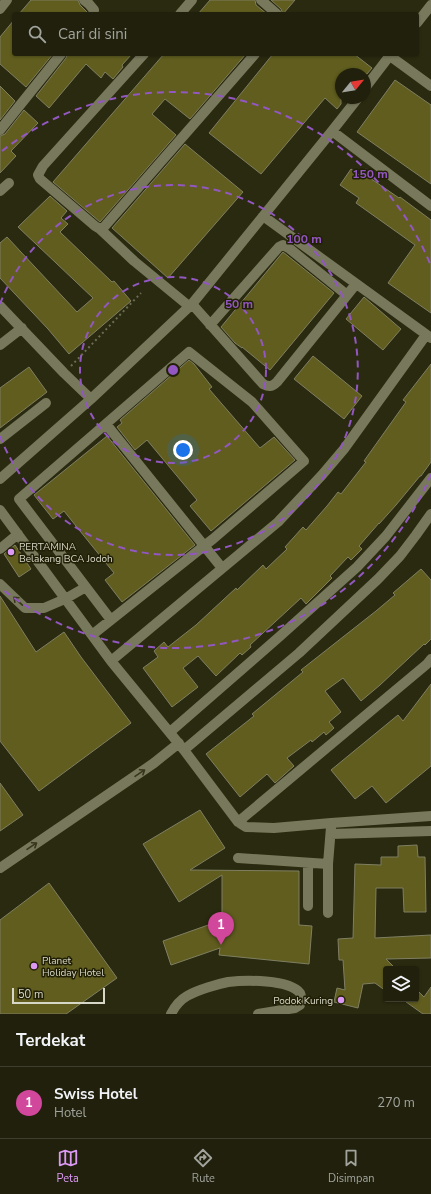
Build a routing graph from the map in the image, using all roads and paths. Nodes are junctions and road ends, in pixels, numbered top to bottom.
1 (8, 0) edge
2 (84, 0) edge
3 (192, 0) edge
4 (261, 0) edge
5 (431, 5) edge
6 (0, 9) edge
7 (94, 12) edge
8 (182, 12) edge
9 (275, 12) edge
10 (419, 20) edge
11 (59, 56) edge
12 (142, 56) edge
13 (253, 56) edge
14 (390, 56) edge
15 (392, 56) edge
16 (371, 80) edge
17 (431, 86) edge
18 (353, 104) edge
19 (0, 130) edge
20 (332, 131) junction
21 (9, 183) dead end
22 (0, 191) edge
23 (431, 206) edge
24 (263, 216) junction
25 (100, 229) junction
26 (356, 284) junction
27 (141, 294) dead end
28 (347, 295) junction
29 (0, 306) edge
30 (191, 306) junction
31 (210, 324) junction
32 (22, 328) junction
33 (428, 336) edge
34 (0, 345) edge
35 (64, 374) junction
36 (91, 399) junction
37 (46, 403) dead end
38 (106, 424) junction
39 (0, 439) edge
40 (431, 478) edge
41 (0, 479) edge
42 (0, 510) edge
43 (431, 514) edge
44 (18, 534) junction
45 (204, 546) junction
46 (0, 549) edge
47 (222, 568) junction
48 (0, 584) edge
49 (86, 587) junction
50 (65, 599) junction
51 (111, 620) junction
52 (92, 635) junction
53 (111, 661) junction
54 (430, 663) edge
55 (170, 732) junction
56 (182, 746) junction
57 (431, 816) edge
58 (238, 822) junction
59 (331, 823) junction
60 (431, 831) edge
61 (330, 834) junction
62 (238, 858) dead end
63 (308, 863) junction
64 (328, 864) junction
65 (0, 868) edge
66 (308, 906) dead end
67 (328, 913) dead end
68 (171, 1014) edge
69 (258, 1014) edge

1 - 6 street
2 - 7 street
3 - 8 street
4 - 9 street
5 - 10 street
11 - 19 street
12 - 25 street
13 - 25 street
14 - 16 street
15 - 17 street
18 - 20 street
20 - 23 street
20 - 24 street
21 - 22 street
24 - 26 street
24 - 30 street
25 - 30 street
26 - 28 street
26 - 33 street
27 - 35 path
28 - 31 street
28 - 31 street
29 - 32 street
30 - 31 street
30 - 36 street
32 - 34 street
32 - 35 street
33 - 47 street
35 - 36 street
36 - 41 street
37 - 39 street
38 - 45 street
38 - 45 street
38 - 49 street
40 - 55 street
42 - 44 street
43 - 56 street
44 - 46 street
44 - 50 street
45 - 47 street
45 - 51 street
47 - 53 street
50 -> 48 street
49 - 50 street
49 - 51 street
50 - 52 street
51 - 52 street
52 - 53 street
53 - 55 street
54 - 58 street
55 - 56 street
56 - 58 street
65 -> 56 street
57 - 59 street
58 - 59 street
59 - 61 street
60 - 61 street
61 - 64 street
62 - 63 street
63 - 64 street
63 - 66 street
64 - 67 street
68 - 69 street

